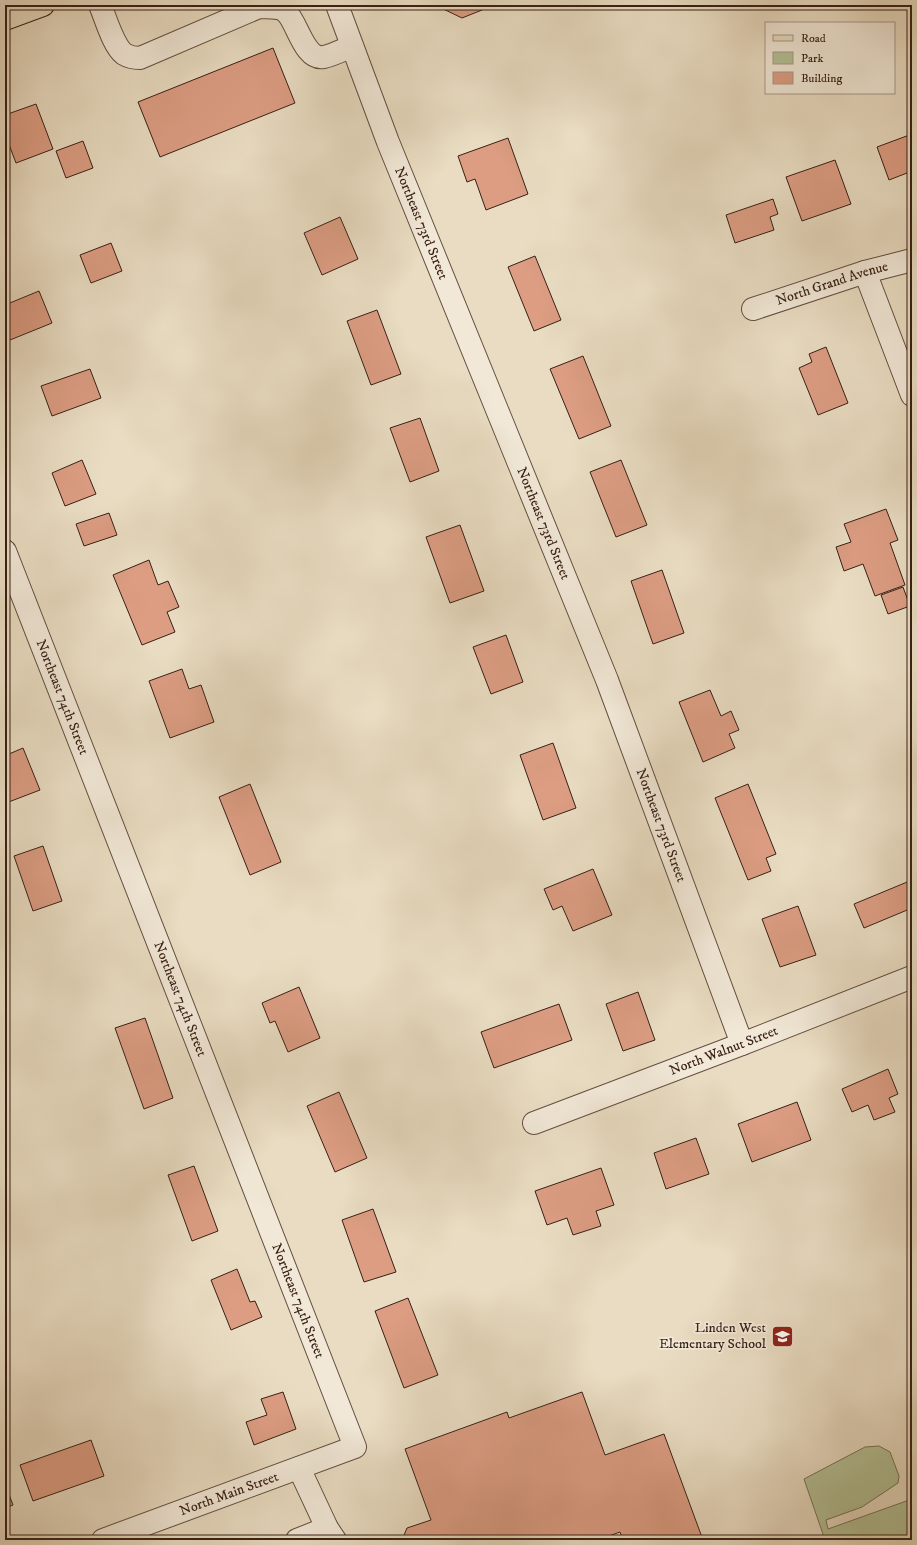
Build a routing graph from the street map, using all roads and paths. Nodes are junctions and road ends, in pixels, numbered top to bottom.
1 (43, 5) edge
2 (100, 5) edge
3 (220, 5) edge
4 (337, 5) edge
5 (5, 20) edge
6 (215, 26) junction
7 (352, 46) junction
8 (912, 260) edge
9 (865, 272) junction
10 (753, 309) dead end
11 (912, 395) edge
12 (5, 551) edge
13 (912, 977) edge
14 (742, 1044) junction
15 (534, 1123) dead end
16 (355, 1447) joint
17 (299, 1468) junction
18 (331, 1534) edge
19 (102, 1540) edge
20 (297, 1540) edge

1 - 5 main road
2 - 6 street
3 - 6 street
4 - 7 street, Northeast 73rd Street
6 - 7 street
7 - 14 street, Northeast 73rd Street
8 - 9 street, North Grand Avenue
9 - 10 street, North Grand Avenue
9 - 11 street
12 - 16 street, Northeast 74th Street
13 - 14 street, North Walnut Street
14 - 15 street, North Walnut Street
16 - 17 street, North Main Street
17 - 18 street
17 - 19 street, North Main Street
18 - 20 street

